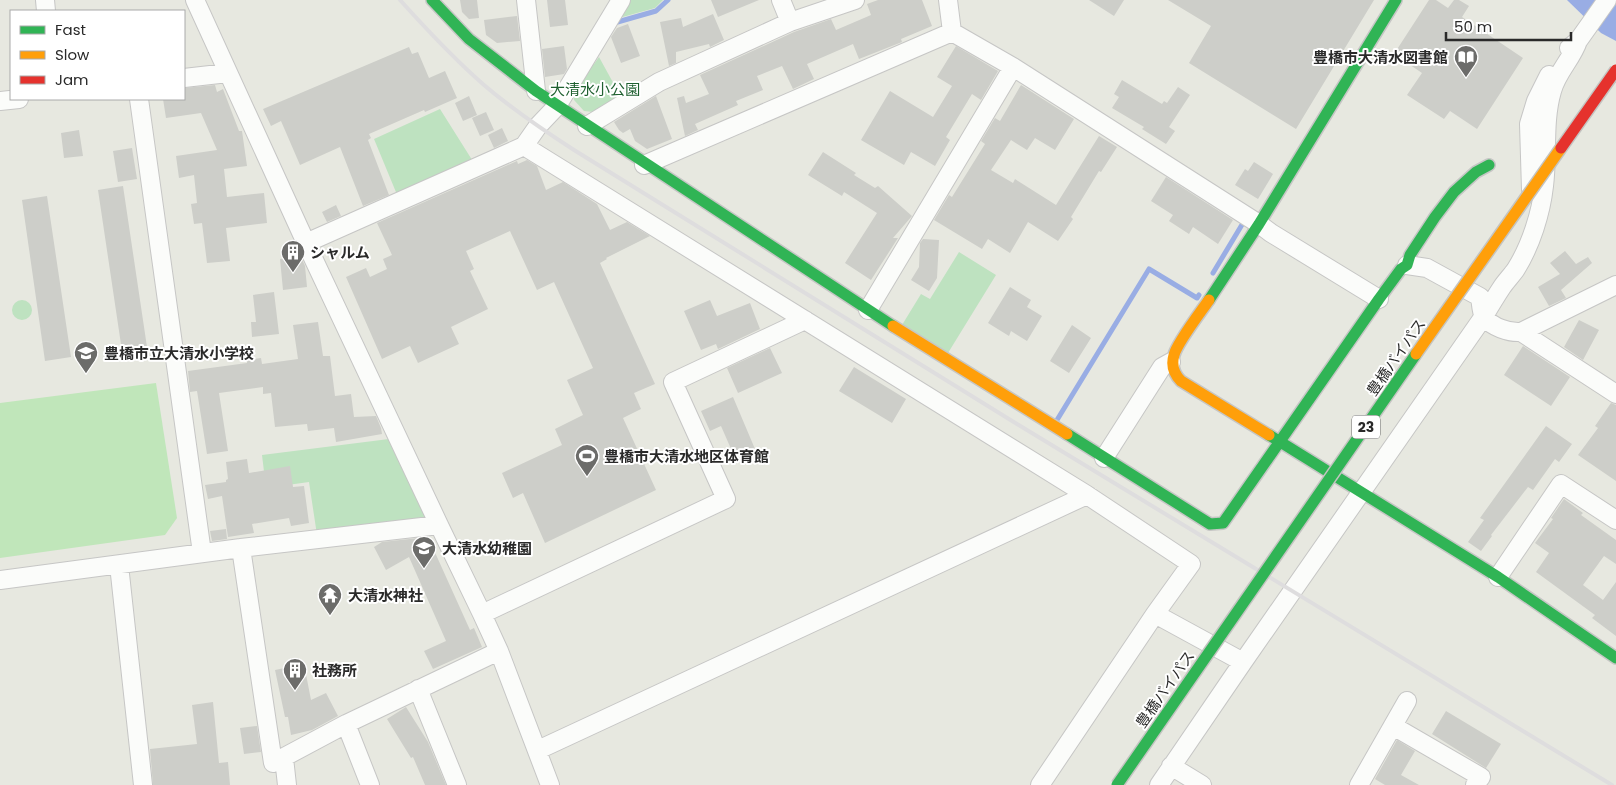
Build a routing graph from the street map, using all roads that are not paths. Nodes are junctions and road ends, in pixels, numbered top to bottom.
1 (195, 0) edge
2 (209, 0) edge
3 (432, 0) edge
4 (526, 0) edge
5 (620, 0) edge
6 (781, 0) edge
7 (855, 0) edge
8 (948, 0) edge
9 (1396, 0) edge
10 (1608, 0) edge
11 (790, 22) junction
12 (952, 32) junction
13 (211, 34) junction
14 (1013, 67) junction
15 (1616, 70) edge
16 (228, 73) junction
17 (185, 78) edge
18 (536, 91) junction
19 (140, 100) edge
20 (557, 106) junction
21 (587, 126) junction
22 (524, 146) junction
23 (644, 165) junction
24 (1489, 165) dead end
25 (1259, 224) junction
26 (306, 243) junction
27 (1407, 266) junction
28 (1616, 285) edge
29 (1379, 299) junction
30 (868, 310) junction
31 (1484, 316) junction
32 (805, 320) junction
33 (1521, 332) junction
34 (1171, 362) junction
35 (1616, 394) edge
36 (1280, 442) junction
37 (1104, 458) junction
38 (1361, 493) junction
39 (1088, 495) junction
40 (1616, 520) edge
41 (439, 525) junction
42 (241, 548) junction
43 (202, 553) junction
44 (119, 565) junction
45 (1498, 577) junction
46 (0, 580) edge
47 (482, 614) junction
48 (1155, 614) junction
49 (499, 651) junction
50 (1616, 658) edge
51 (1243, 662) junction
52 (418, 689) junction
53 (1407, 701) dead end
54 (346, 724) junction
55 (1393, 726) junction
56 (538, 750) junction
57 (284, 758) junction
58 (1172, 766) junction
59 (143, 785) edge
60 (287, 785) edge
61 (370, 785) edge
62 (457, 785) edge
63 (550, 785) edge
64 (1040, 785) edge
65 (1117, 785) edge
66 (1159, 785) edge
67 (1202, 785) edge
68 (1358, 785) edge
69 (1475, 785) edge

1 - 13 street
2 - 13 street
3 - 18 main road
4 - 18 street
5 - 20 street
6 - 11 street
7 - 11 street
8 - 12 street
9 - 25 main road
10 - 31 street
11 - 21 street
12 - 14 street
12 - 23 street
13 - 16 street
14 - 25 street
14 - 30 street
15 - 65 main road, 豊橋バイパス / 23, bridge
16 - 17 street
16 - 26 street
18 - 20 main road
19 - 43 street
20 - 21 main road
20 - 22 street
21 - 23 main road
22 - 26 street
22 - 32 street
23 - 30 main road
24 - 27 main road
25 - 29 street
25 - 34 main road
26 - 41 street
27 - 29 main road
27 - 31 street
28 - 33 street
29 - 36 main road
30 - 37 main road
31 - 33 street
31 - 38 street
32 - 39 street
32 - 47 street
33 - 35 street
34 - 36 main road
34 - 37 street
36 - 37 main road
36 - 38 main road
38 - 45 main road
38 - 51 street
39 - 48 street
39 - 56 street
40 - 45 street
41 - 42 street
41 - 47 street
42 - 43 street
42 - 57 street
43 - 44 street
44 - 46 street
44 - 59 street
45 - 50 main road
47 - 49 street
48 - 51 street
48 - 64 street
49 - 52 street
49 - 56 street
51 - 58 street
52 - 54 street
52 - 62 street
53 - 55 street
54 - 57 street
54 - 61 street
55 - 68 street
55 - 69 street
56 - 63 street
57 - 60 street
58 - 66 street
58 - 67 street

